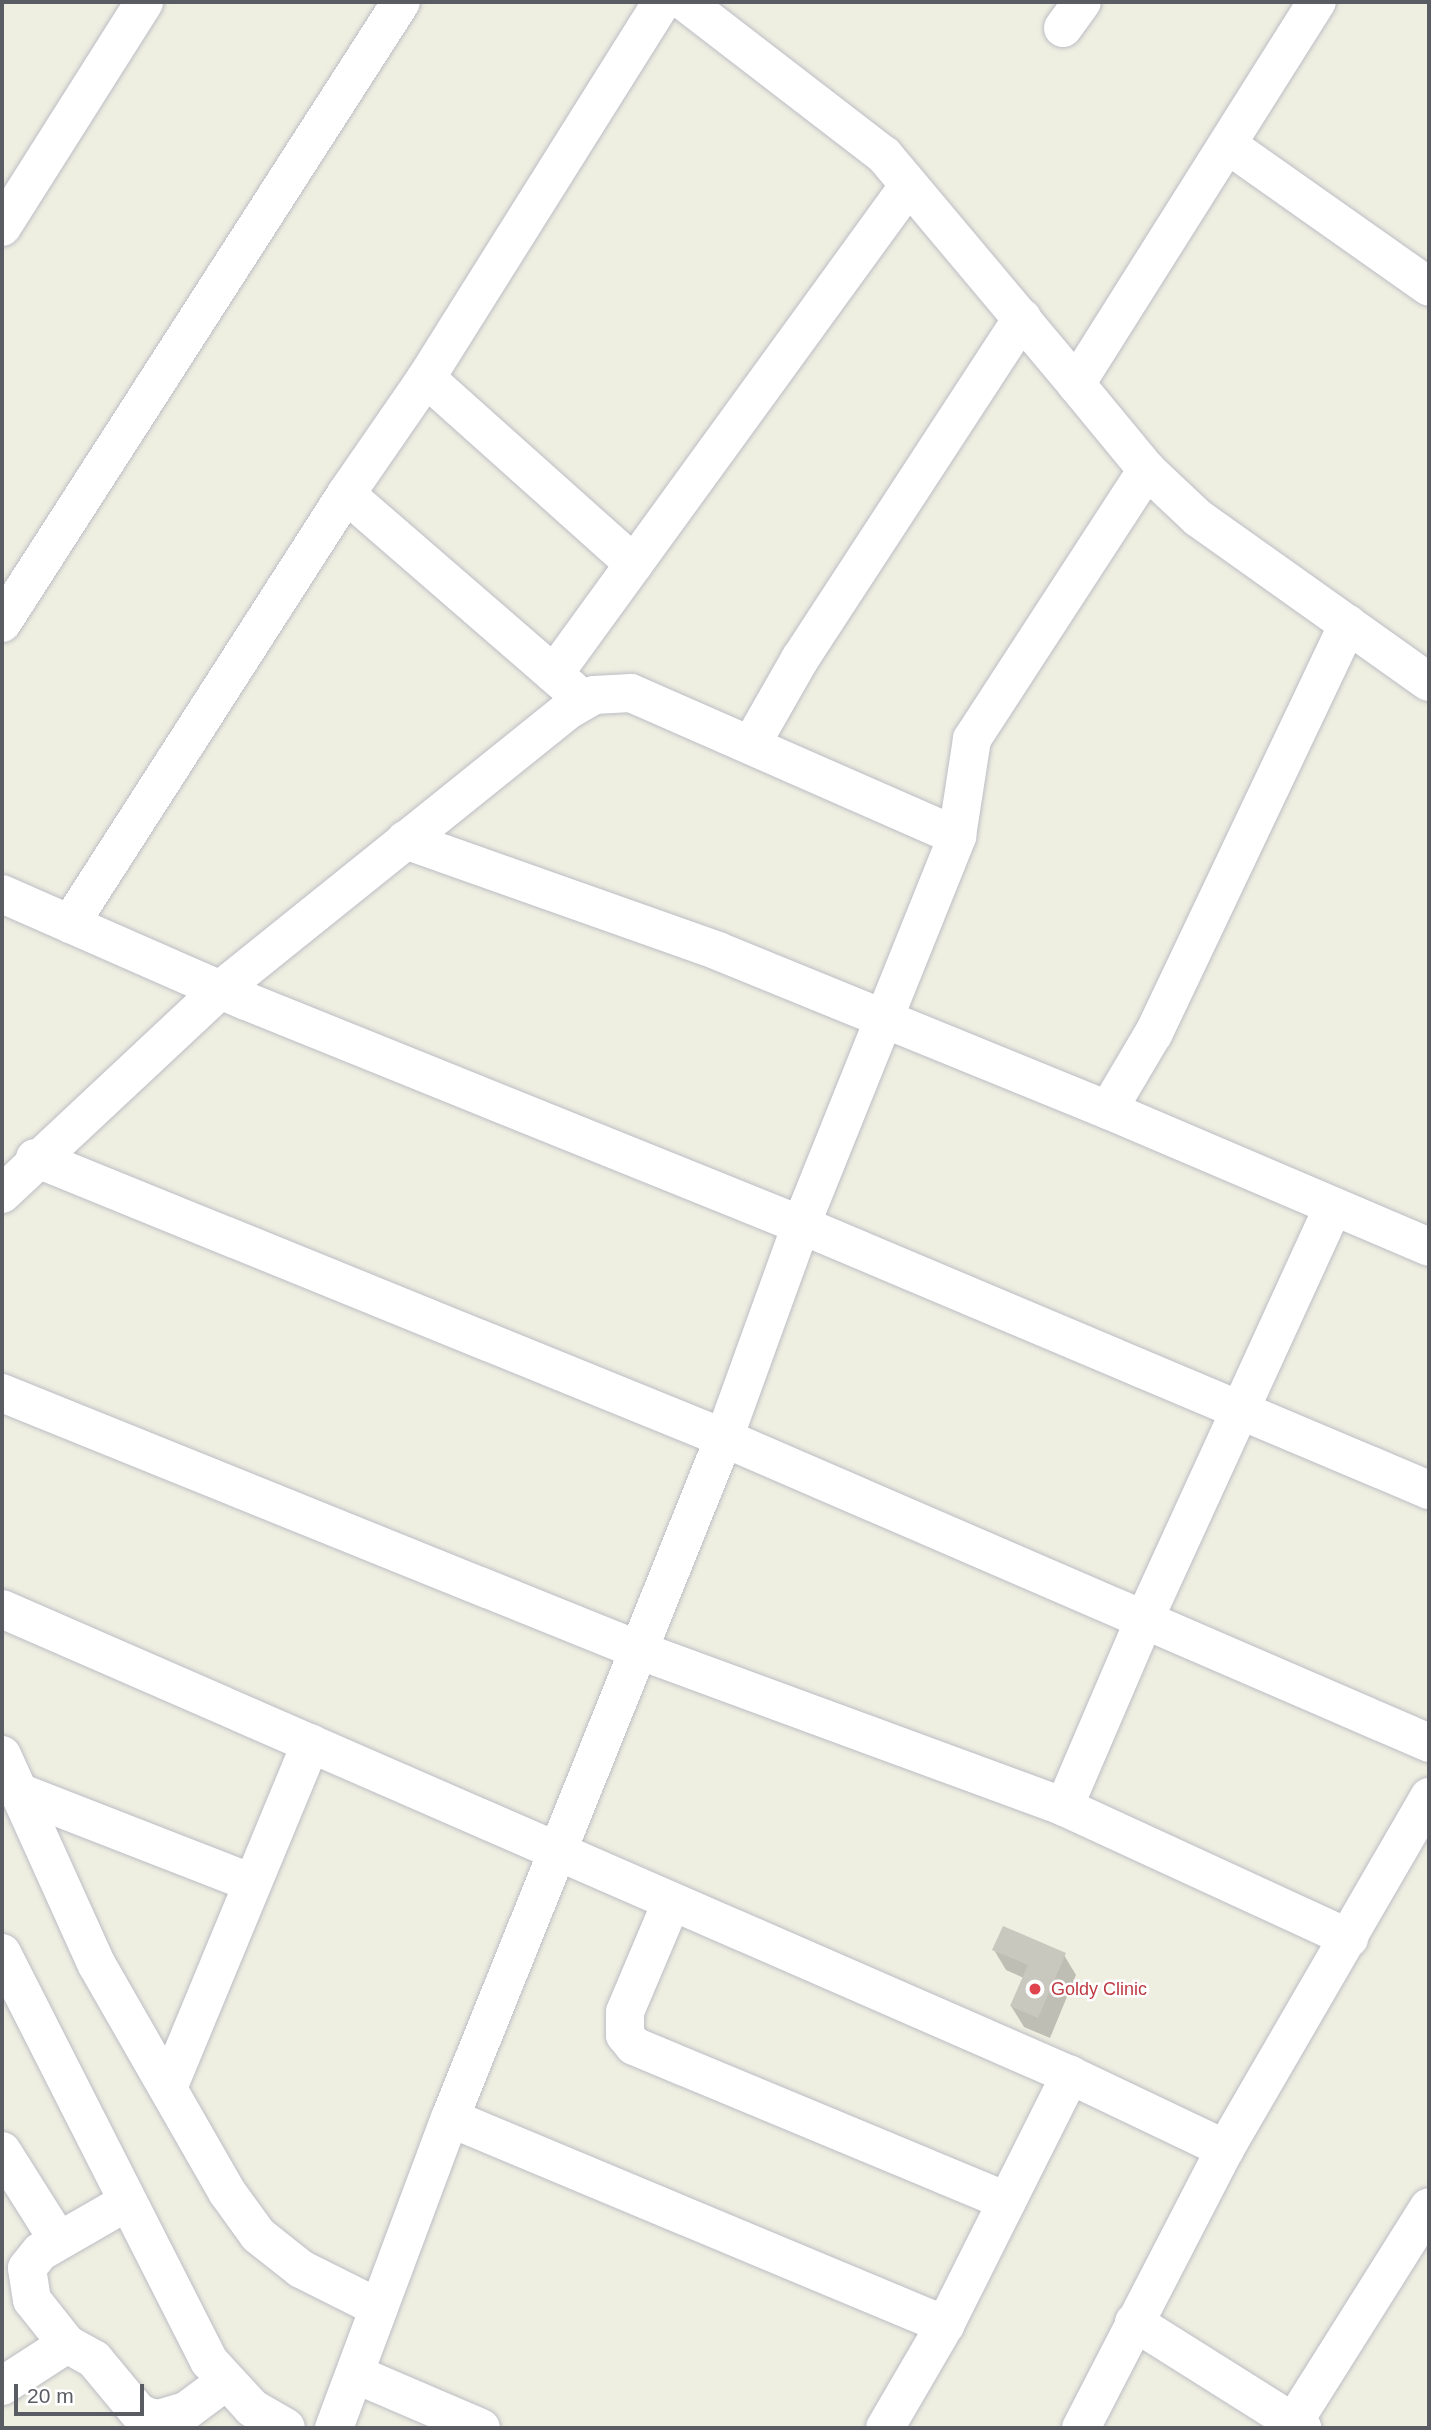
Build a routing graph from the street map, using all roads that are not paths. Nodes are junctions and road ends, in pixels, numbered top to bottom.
1 (144, 2) edge
2 (401, 2) edge
3 (663, 2) edge
4 (685, 2) edge
5 (1317, 2) edge
6 (1228, 145) junction
7 (909, 185) junction
8 (2, 227) edge
9 (1429, 287) edge
10 (1022, 318) junction
11 (426, 378) junction
12 (1076, 384) junction
13 (1147, 470) junction
14 (346, 494) junction
15 (634, 564) junction
16 (2, 623) edge
17 (1348, 624) junction
18 (554, 674) junction
19 (1429, 682) edge
20 (584, 701) junction
21 (752, 743) junction
22 (957, 836) junction
23 (405, 840) junction
24 (2, 894) edge
25 (70, 924) junction
26 (220, 990) junction
27 (887, 1016) junction
28 (1108, 1110) junction
29 (36, 1158) junction
30 (2, 1194) edge
31 (1332, 1209) junction
32 (802, 1226) junction
33 (1429, 1247) edge
34 (2, 1393) edge
35 (1240, 1409) junction
36 (724, 1438) junction
37 (1429, 1490) edge
38 (2, 1609) edge
39 (1144, 1620) junction
40 (638, 1650) junction
41 (311, 1743) junction
42 (1429, 1743) edge
43 (6, 1769) edge
44 (1429, 1797) edge
45 (1064, 1807) junction
46 (558, 1853) junction
47 (252, 1883) junction
48 (671, 1903) junction
49 (1349, 1938) junction
50 (2, 1953) edge
51 (1070, 2075) junction
52 (168, 2088) junction
53 (450, 2118) junction
54 (1225, 2149) junction
55 (2, 2151) edge
56 (1007, 2201) junction
57 (127, 2203) junction
58 (1429, 2207) edge
59 (58, 2240) junction
60 (379, 2308) junction
61 (1133, 2322) junction
62 (945, 2325) junction
63 (67, 2344) junction
64 (355, 2374) junction
65 (225, 2382) junction
66 (2, 2386) edge
67 (1298, 2426) edge
68 (286, 2428) edge
69 (334, 2428) edge
70 (481, 2428) edge
71 (885, 2428) edge
72 (1081, 2428) edge

1 - 8 street
2 - 16 street
3 - 11 street
4 - 7 street
5 - 6 street
6 - 9 street
6 - 12 street
7 - 10 street
7 - 15 street
10 - 12 street
10 - 21 street
11 - 14 street
11 - 15 street
12 - 13 street
13 - 17 street
13 - 22 street
14 - 18 street
14 - 25 street
15 - 18 street
17 - 19 street
17 - 28 street
18 - 20 street
20 - 21 street
20 - 23 street
21 - 22 street
22 - 27 street
23 - 26 street
23 - 27 street
24 - 25 street
25 - 26 street
26 - 29 street
26 - 32 street
27 - 28 street
27 - 32 street
28 - 31 street
29 - 30 street
29 - 36 street
31 - 33 street
31 - 35 street
32 - 35 street
32 - 36 street
34 - 40 street
35 - 37 street
35 - 39 street
36 - 39 street
36 - 40 street
38 - 41 street
39 - 42 street
39 - 45 street
40 - 45 street
40 - 46 street
41 - 46 street
41 - 47 street
43 - 47 street
43 - 52 street
44 - 49 street
45 - 49 street
46 - 48 street
46 - 53 street
47 - 52 street
48 - 51 street
48 - 56 street
49 - 54 street
50 - 57 street
51 - 54 street
51 - 56 street
52 - 60 street
53 - 60 street
53 - 62 street
54 - 61 street
55 - 59 street
56 - 62 street
57 - 59 street
57 - 65 street
58 - 67 street
59 - 63 street
60 - 64 street
61 - 67 street
61 - 72 street
62 - 71 street
63 - 65 street
63 - 66 street
64 - 69 street
64 - 70 street
65 - 68 street

